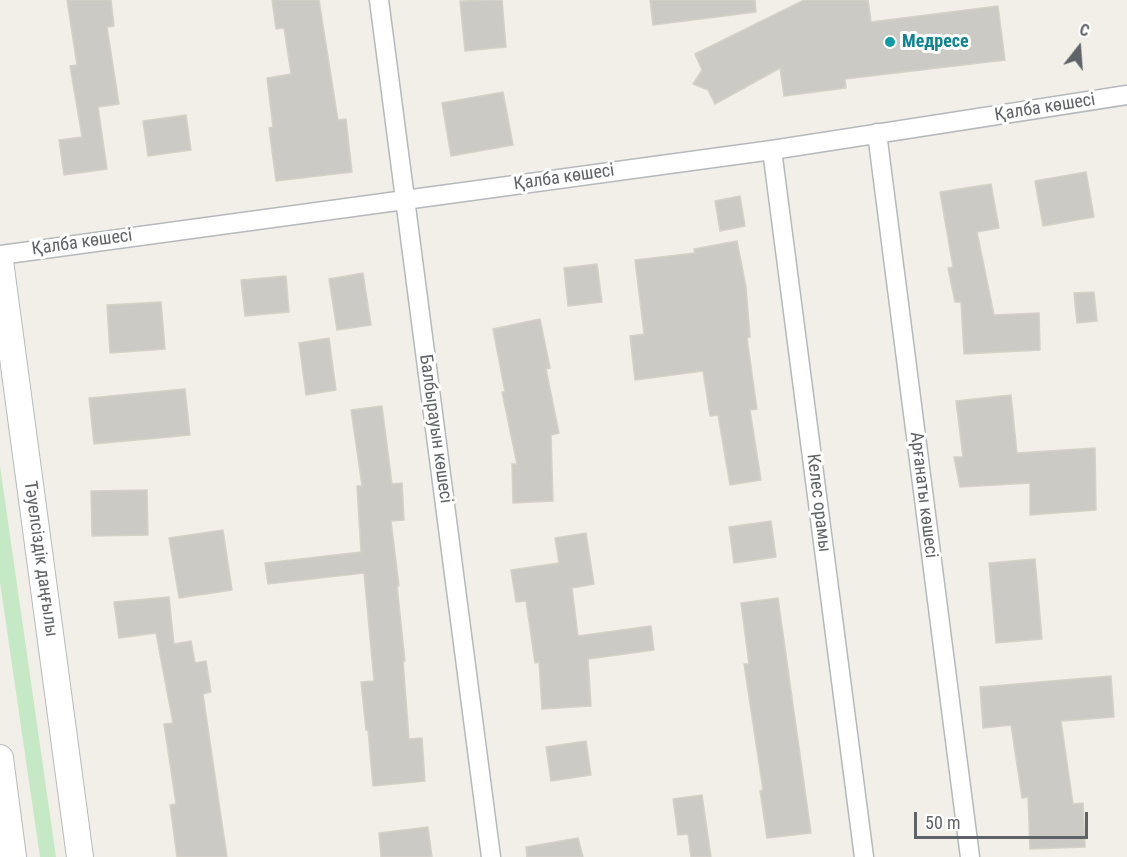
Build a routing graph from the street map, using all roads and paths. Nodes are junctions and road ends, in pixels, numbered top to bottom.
1 (379, 0) edge
2 (1127, 96) edge
3 (876, 133) junction
4 (772, 150) junction
5 (404, 199) junction
6 (0, 255) edge
7 (0, 261) edge
8 (0, 758) edge
9 (13, 857) edge
10 (80, 857) edge
11 (492, 857) edge
12 (864, 857) edge
13 (970, 857) edge

1 - 5 street, Балбырауын көшесі
2 - 3 street, Қалба көшесі
3 - 4 street, Қалба көшесі
3 - 13 street, Арғанаты көшесі
4 - 5 street, Қалба көшесі
4 - 12 street, Келес орамы
5 - 6 street, Қалба көшесі
5 - 11 street, Балбырауын көшесі
7 - 10 main road, Тәуелсіздік даңғылы
8 - 9 main road

